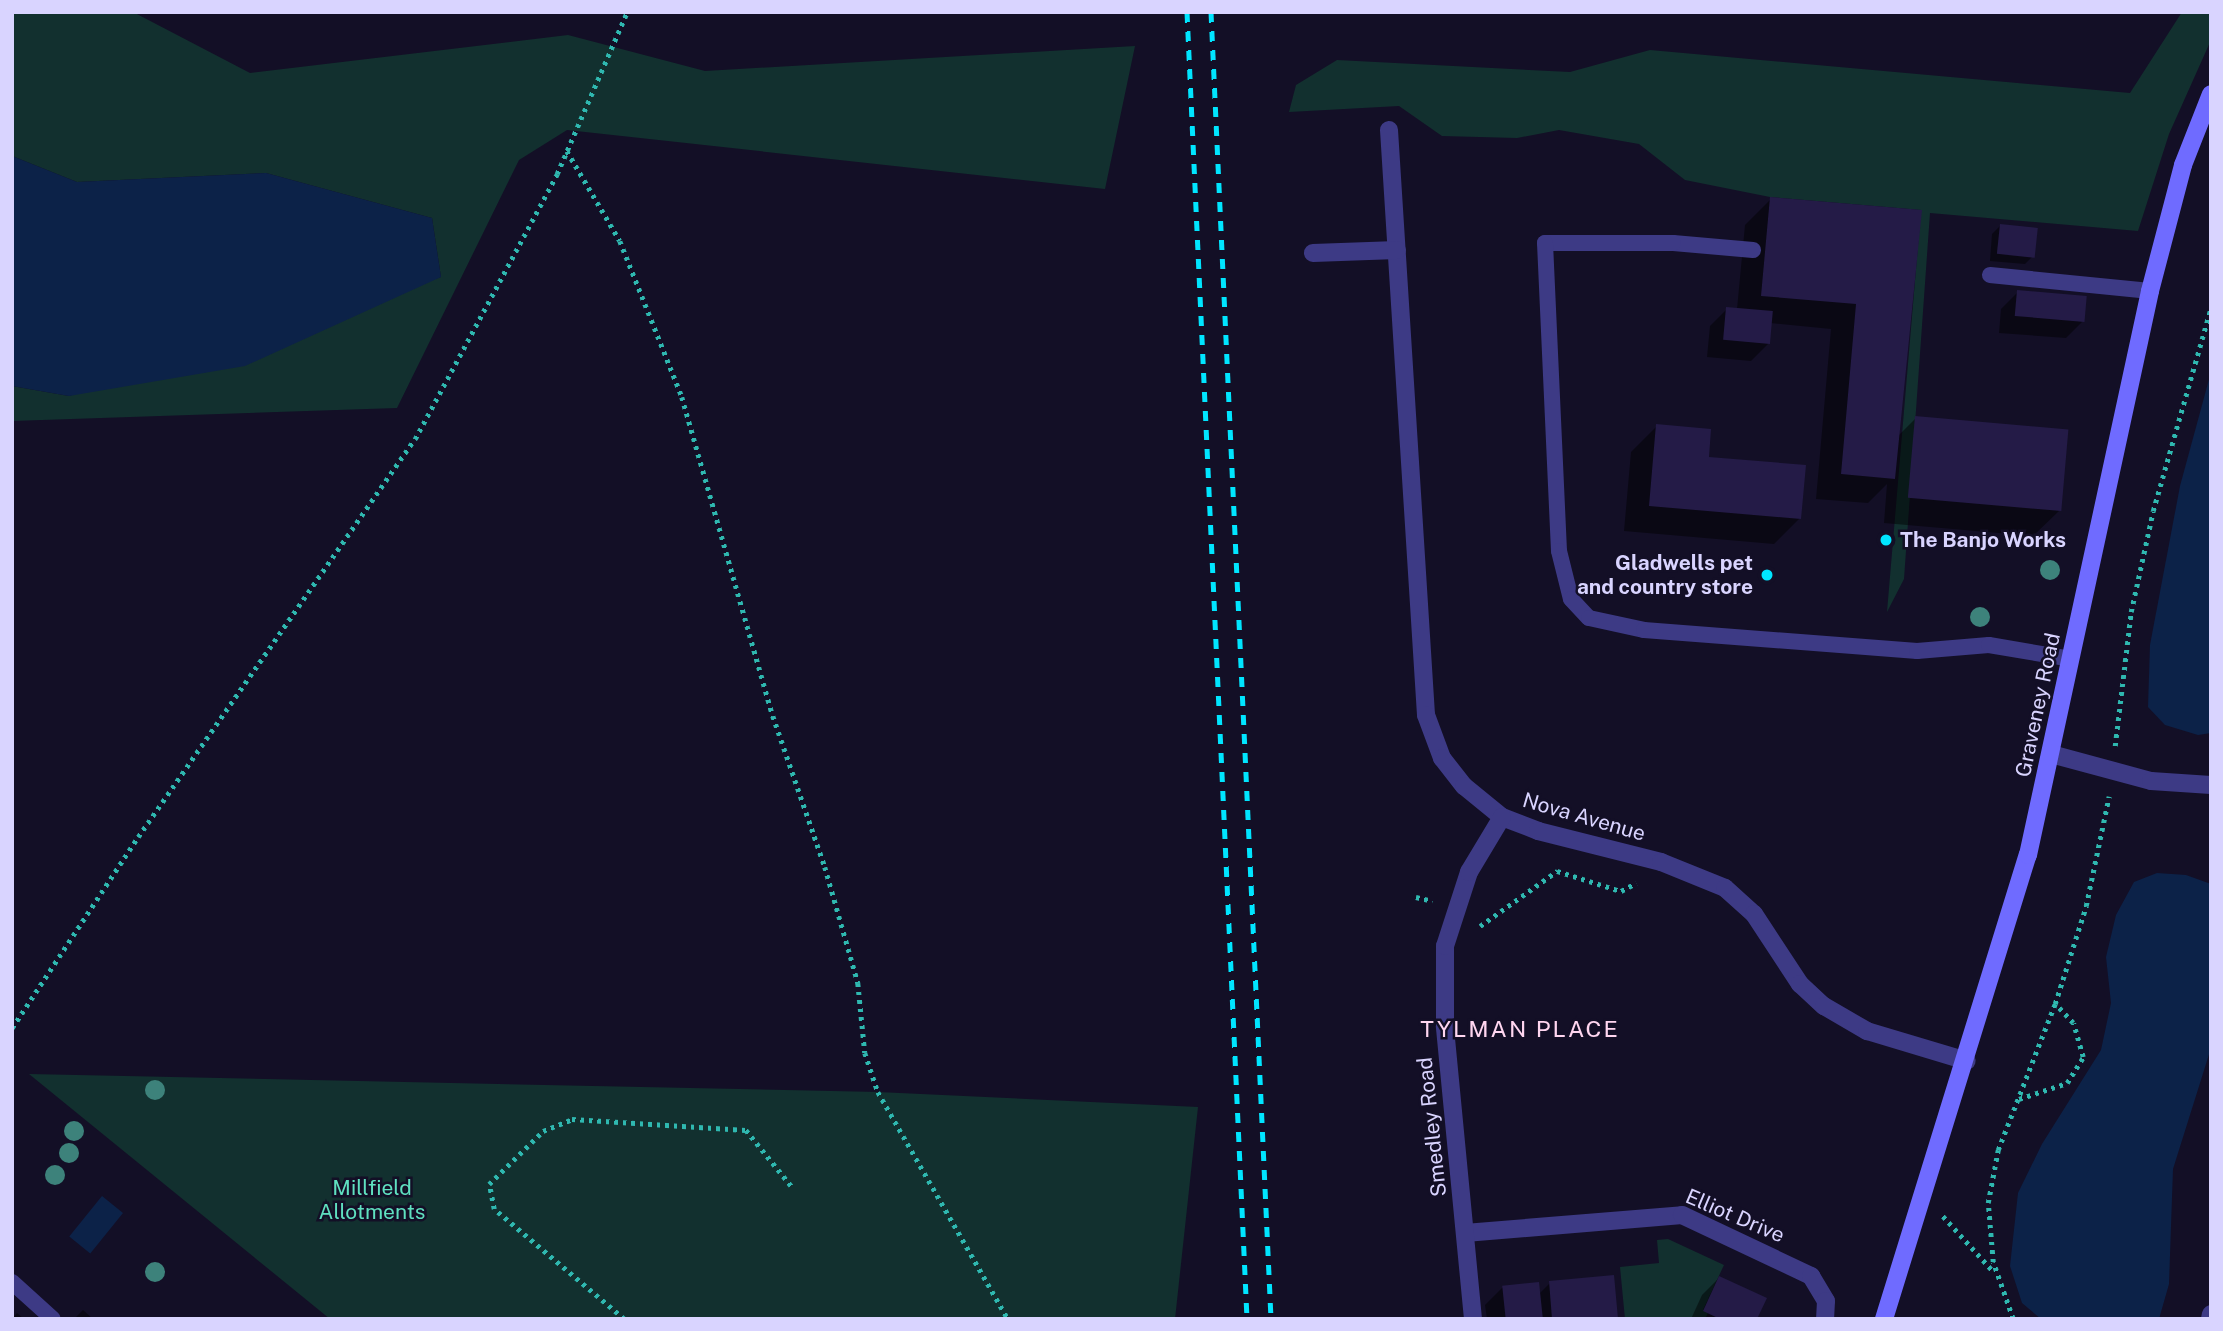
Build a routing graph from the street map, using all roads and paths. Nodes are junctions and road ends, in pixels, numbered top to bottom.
1 (627, 12) edge
2 (2211, 94) edge
3 (1390, 130) dead end
4 (568, 150) junction
5 (1397, 250) junction
6 (1754, 250) dead end
7 (1312, 253) dead end
8 (1990, 275) dead end
9 (2150, 291) junction
10 (2211, 307) edge
11 (2071, 659) junction
12 (2051, 754) junction
13 (2112, 773) junction
14 (2211, 785) edge
15 (1502, 817) junction
16 (1661, 862) junction
17 (1416, 897) dead end
18 (1457, 906) junction
19 (2055, 1004) junction
20 (12, 1028) edge
21 (1967, 1061) junction
22 (2018, 1099) junction
23 (793, 1188) dead end
24 (1938, 1212) dead end
25 (1465, 1233) junction
26 (1997, 1275) junction
27 (12, 1282) edge
28 (52, 1319) edge
29 (624, 1319) edge
30 (1007, 1319) edge
31 (1473, 1319) edge
32 (1825, 1319) edge
33 (1884, 1319) edge
34 (2013, 1319) edge

1 - 4 path
2 - 9 street, Graveney Road
3 - 5 street, Nova Avenue
4 - 20 path
4 - 30 path
5 - 7 street
5 - 15 street, Nova Avenue
6 - 11 lane
8 - 9 lane
9 - 11 street, Graveney Road
10 - 13 path
11 - 12 street, Graveney Road
12 - 13 street
12 - 21 street, Graveney Road
13 - 14 street
13 - 19 path
15 - 16 street, Nova Avenue
15 - 18 street, Smedley Road
16 - 18 path
16 - 21 street, Nova Avenue
17 - 18 path
18 - 25 street, Smedley Road
19 - 22 path
19 - 22 path
21 - 33 street, Graveney Road
22 - 26 path
23 - 29 path
24 - 26 path
25 - 31 street, Smedley Road
25 - 32 street, Elliot Drive
26 - 34 path
27 - 28 lane

